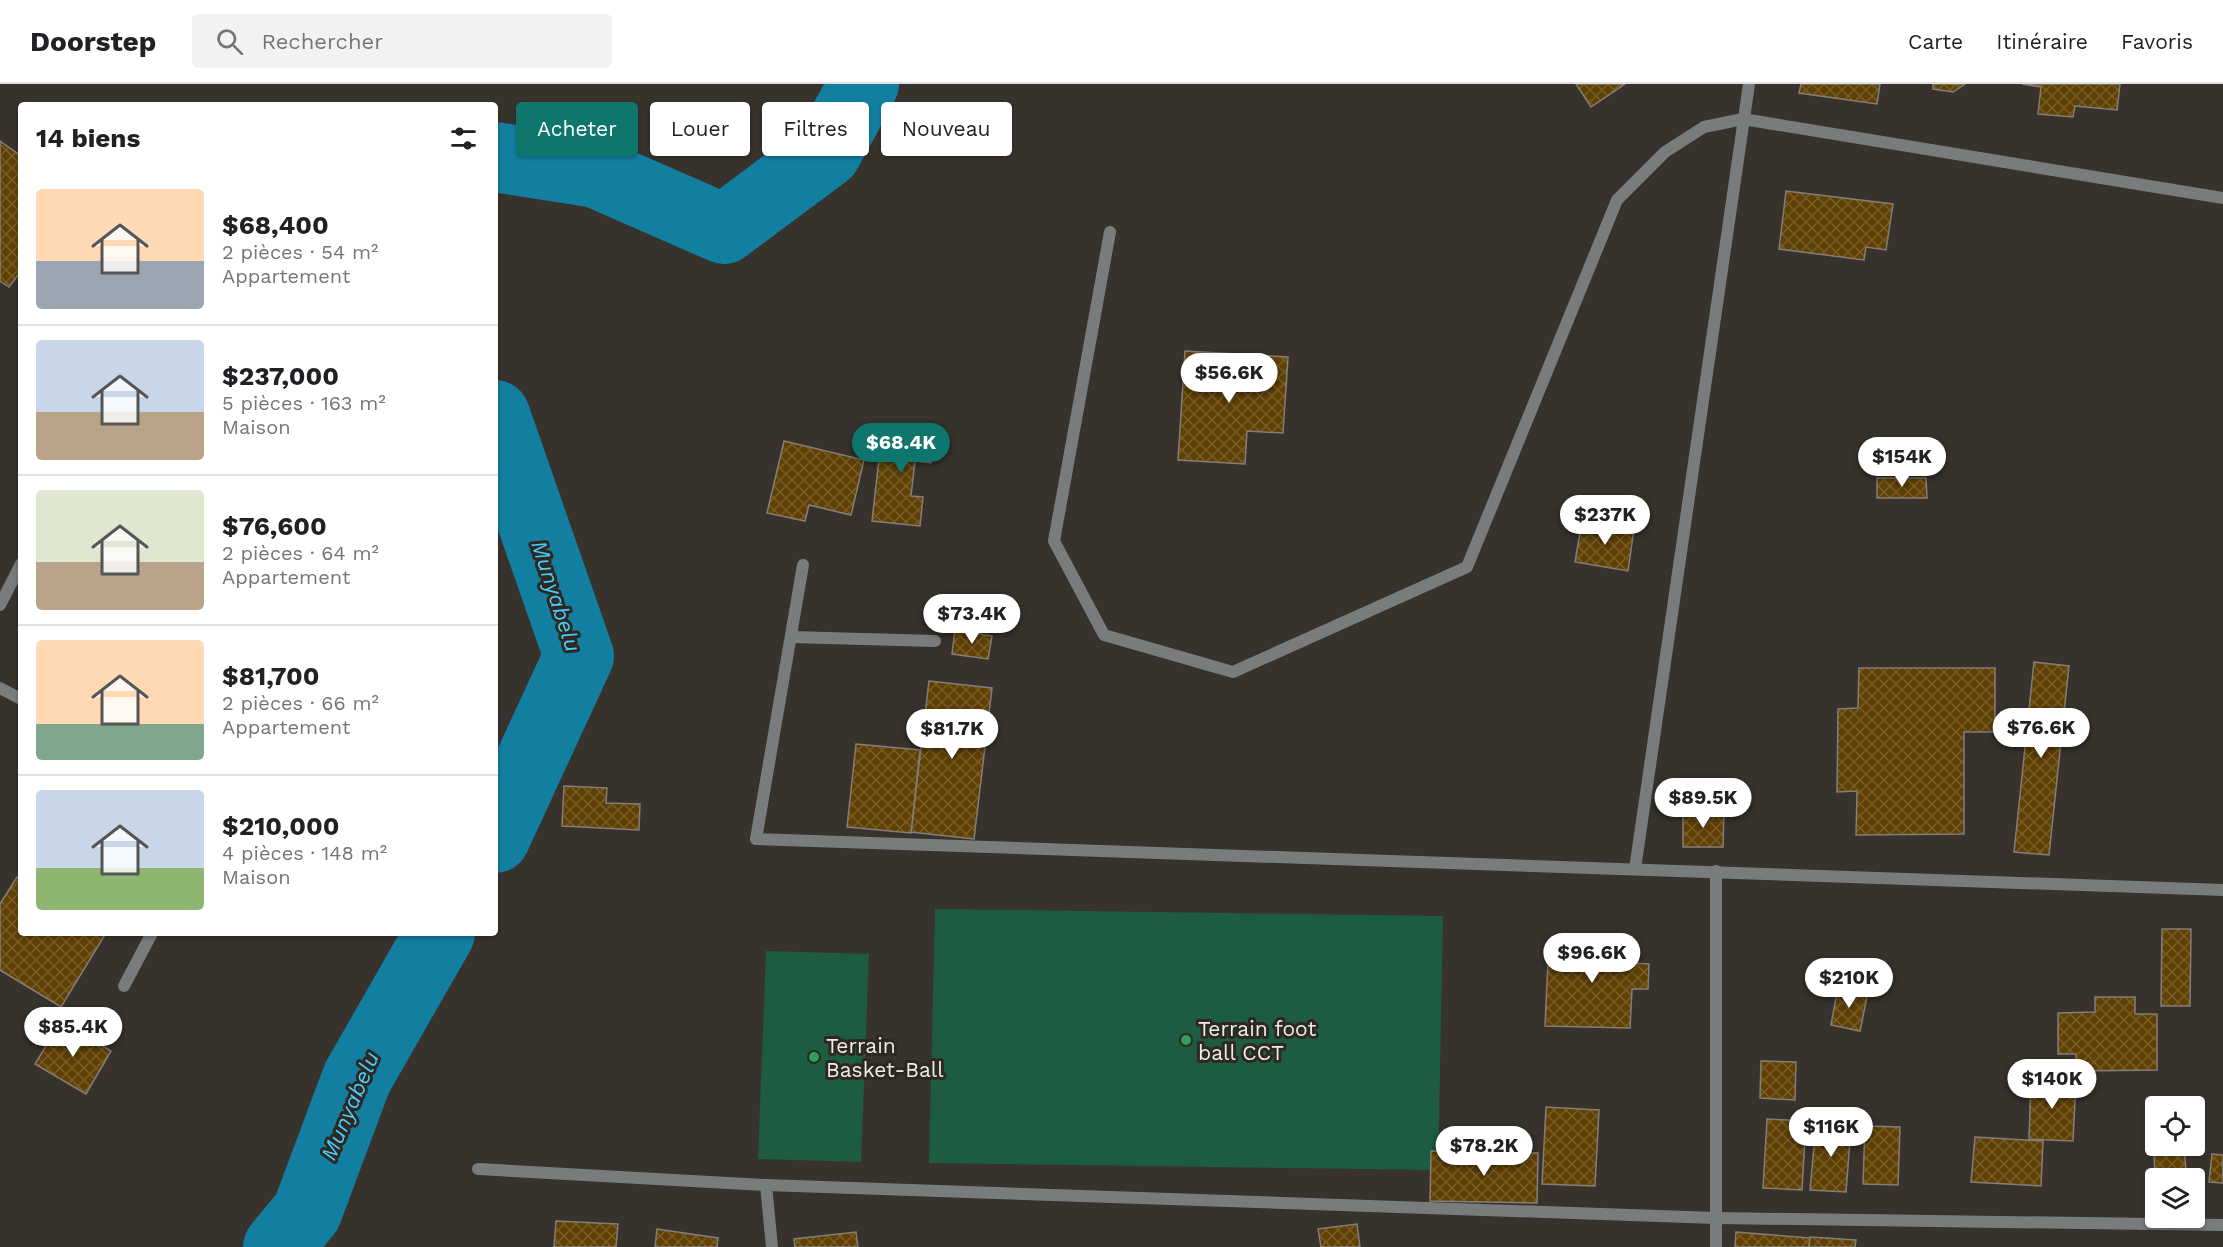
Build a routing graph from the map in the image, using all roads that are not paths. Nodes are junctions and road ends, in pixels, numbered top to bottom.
1 (1749, 84) edge
2 (1743, 119) junction
3 (2223, 198) edge
4 (1110, 232) dead end
5 (803, 565) dead end
6 (18, 570) edge
7 (0, 605) edge
8 (791, 637) junction
9 (935, 641) dead end
10 (0, 688) edge
11 (18, 697) edge
12 (1635, 869) junction
13 (1716, 872) junction
14 (2223, 890) edge
15 (150, 936) edge
16 (124, 986) dead end
17 (478, 1169) dead end
18 (766, 1185) junction
19 (1716, 1218) junction
20 (2223, 1225) edge
21 (772, 1247) edge
22 (1716, 1247) edge

1 - 2 street
2 - 3 street
2 - 4 street
2 - 12 street
5 - 8 street
6 - 7 street
8 - 9 street
8 - 12 street
10 - 11 street
12 - 13 street
13 - 14 street
13 - 19 street
15 - 16 street
17 - 18 street
18 - 19 street
18 - 21 street
19 - 20 street
19 - 22 street

